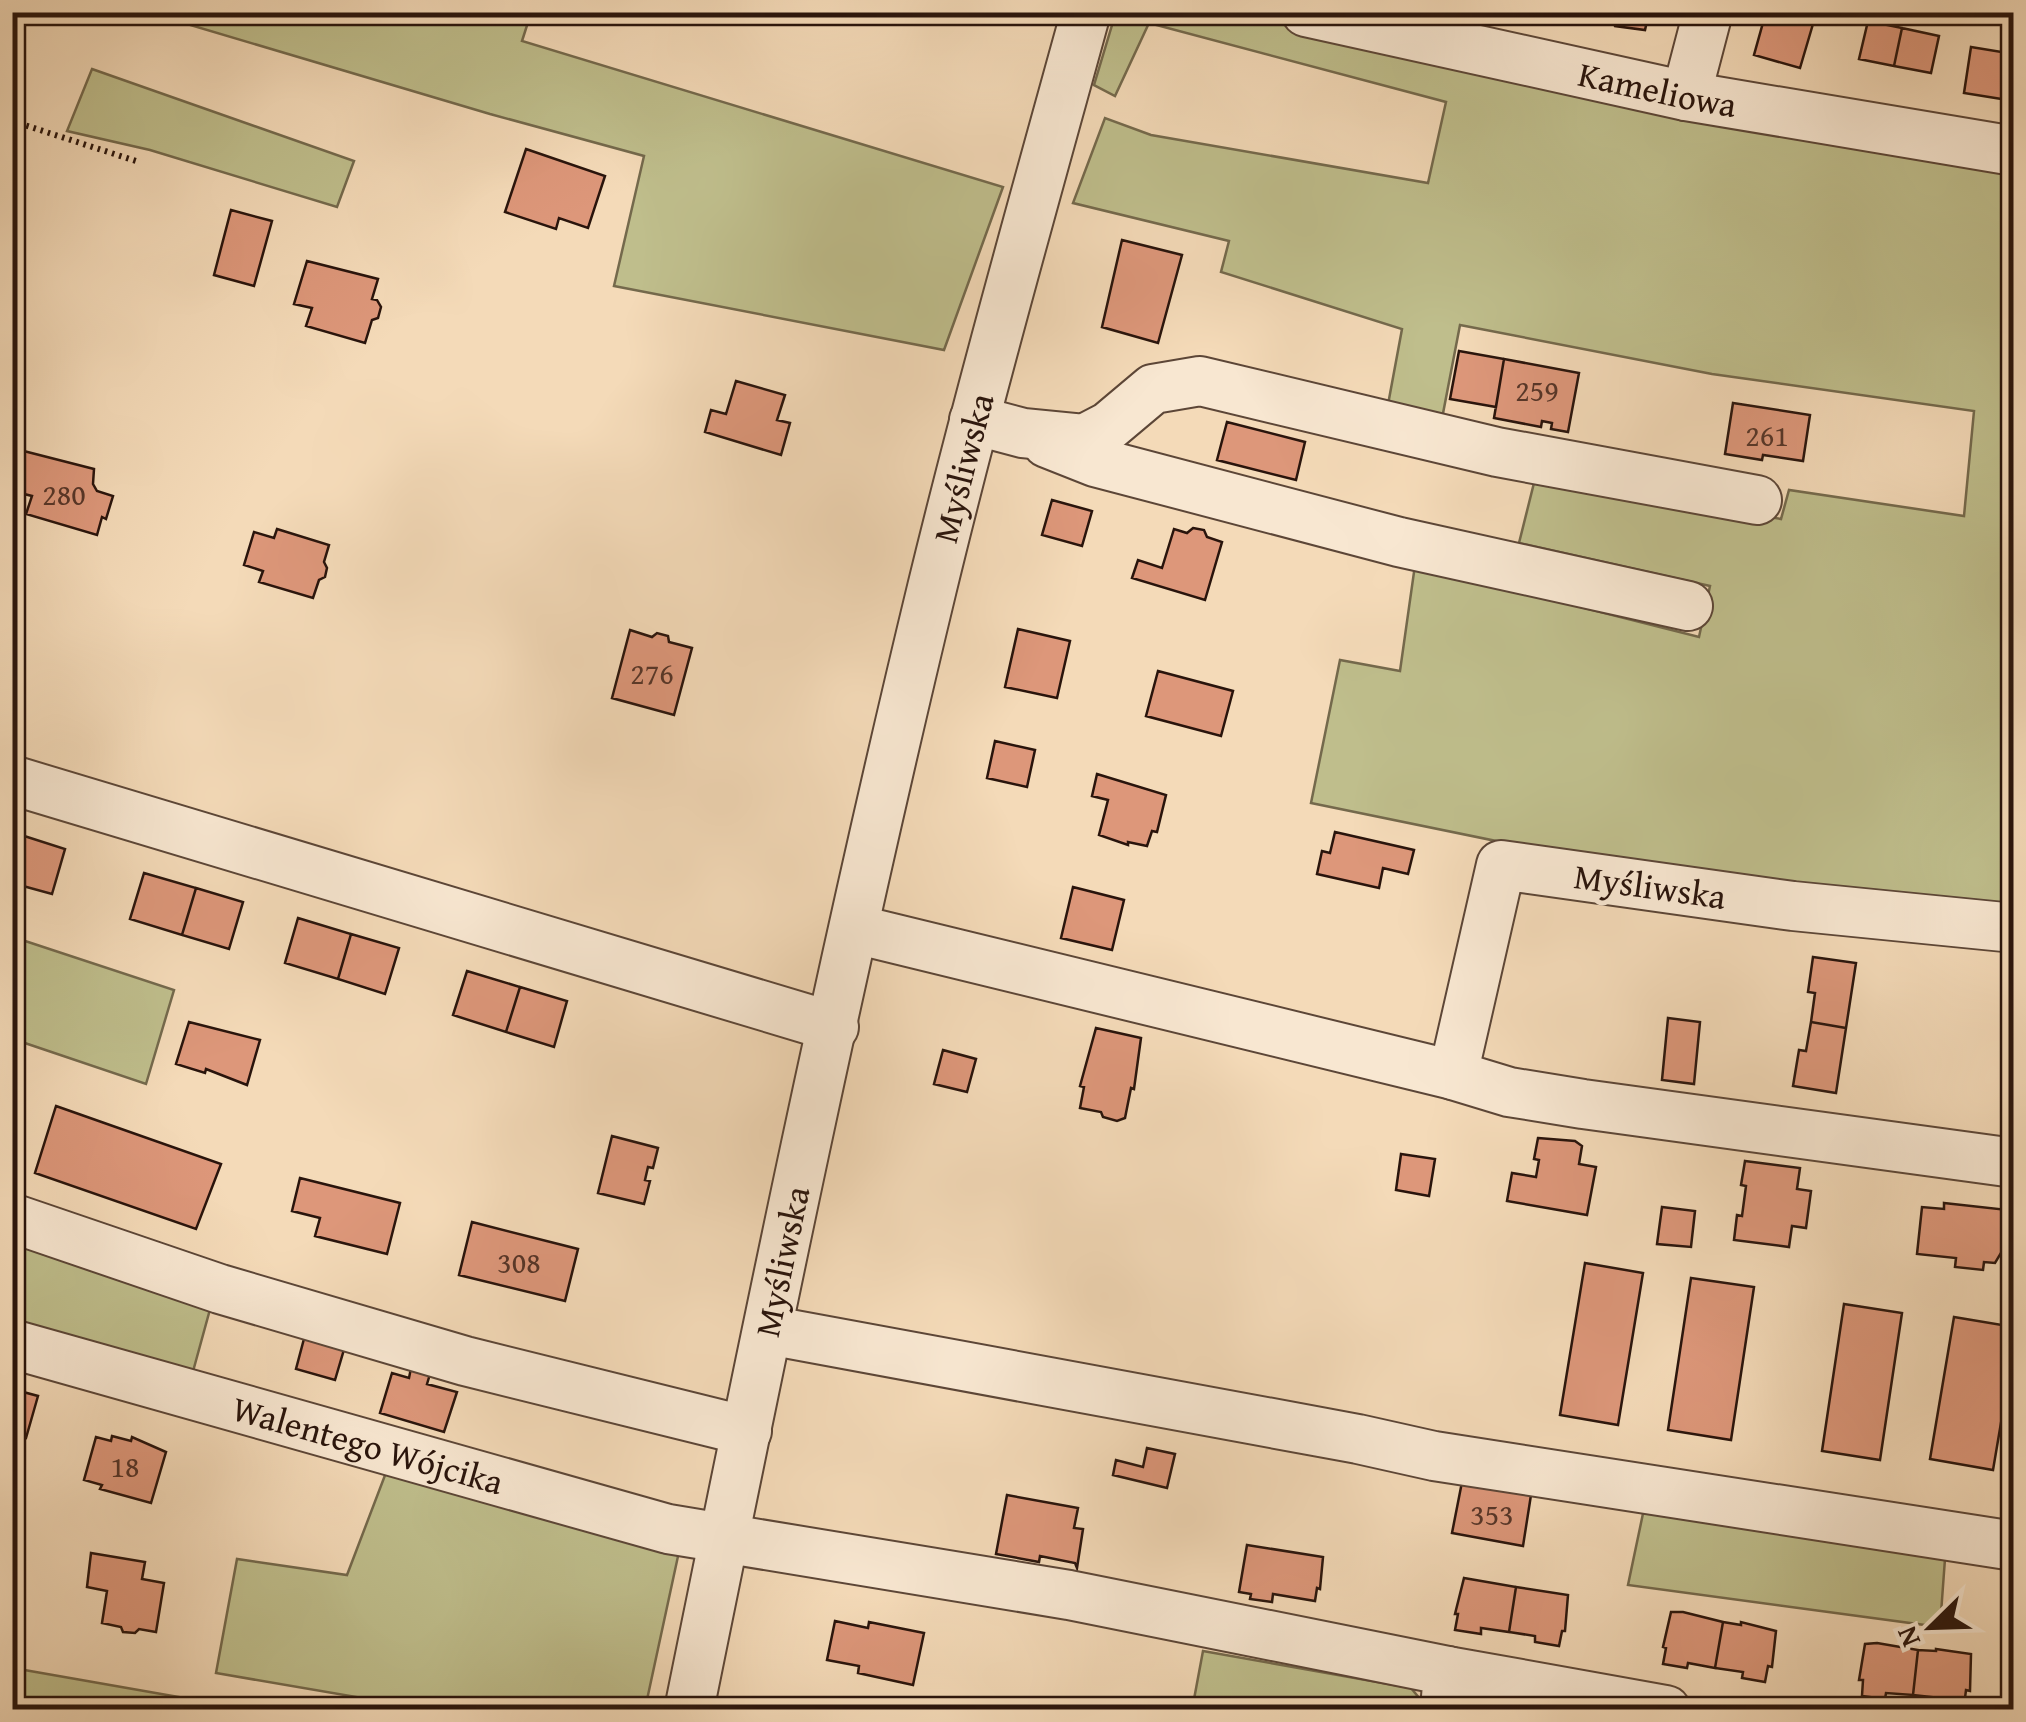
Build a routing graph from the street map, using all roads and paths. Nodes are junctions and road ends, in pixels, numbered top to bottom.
1 (1086, 12) edge
2 (1708, 12) edge
3 (1309, 13) edge
4 (1686, 96) junction
5 (12, 121) edge
6 (2014, 151) edge
7 (136, 160) dead end
8 (974, 420) junction
9 (1023, 433) junction
10 (1757, 500) dead end
11 (1688, 606) dead end
12 (12, 780) edge
13 (855, 928) junction
14 (2014, 928) edge
15 (834, 1028) junction
16 (1452, 1075) junction
17 (2014, 1163) edge
18 (12, 1218) edge
19 (768, 1330) junction
20 (12, 1344) edge
21 (746, 1431) junction
22 (723, 1538) junction
23 (2014, 1546) edge
24 (1446, 1690) edge
25 (688, 1710) edge
26 (1666, 1710) edge

1 - 8 street, Myśliwska
2 - 4 street
3 - 4 street, Kameliowa
4 - 6 street, Kameliowa
5 - 7 path
8 - 9 street
8 - 13 street, Myśliwska
9 - 10 street
9 - 11 street
12 - 15 street
13 - 15 street, Myśliwska
13 - 16 street
14 - 16 street, Myśliwska
15 - 19 street, Myśliwska
16 - 17 street
18 - 21 street
19 - 21 street, Myśliwska
19 - 23 street
20 - 22 street, Walentego Wójcika
21 - 22 street, Myśliwska
22 - 24 street, Walentego Wójcika
22 - 25 street, Myśliwska
24 - 26 street, Walentego Wójcika

